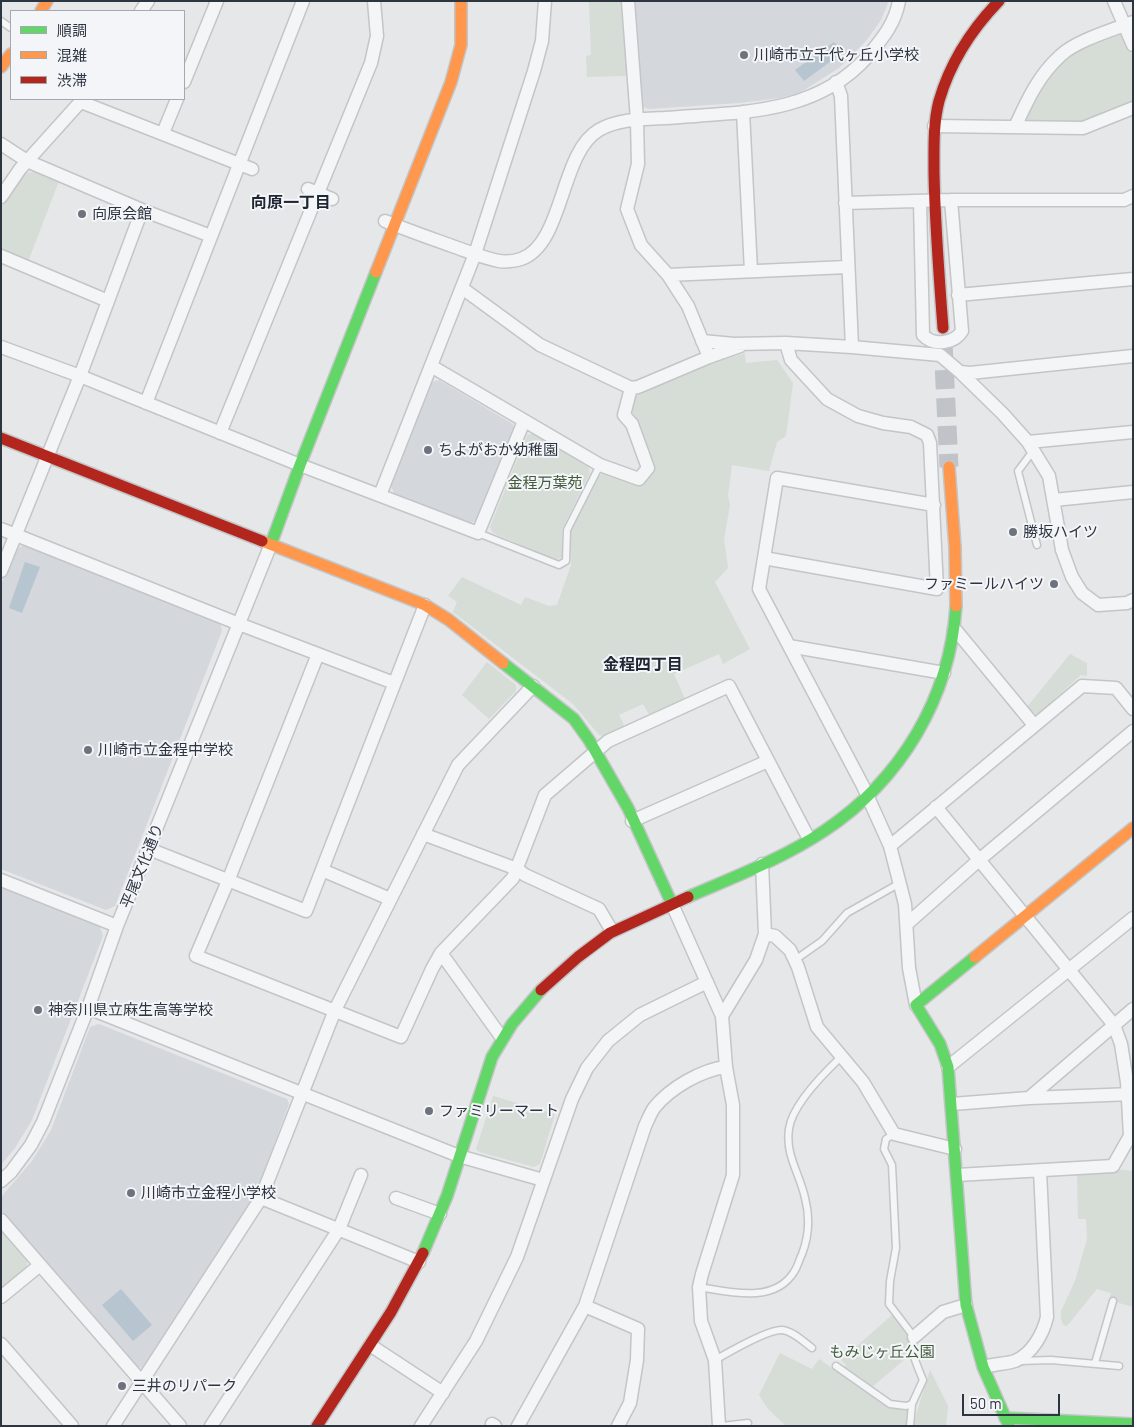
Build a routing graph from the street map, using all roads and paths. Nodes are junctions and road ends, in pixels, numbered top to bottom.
1 (217, 1) edge
2 (303, 1) edge
3 (374, 1) edge
4 (461, 1) edge
5 (544, 1) edge
6 (628, 1) edge
7 (899, 1) edge
8 (999, 1) edge
9 (1114, 1) edge
10 (1129, 23) edge
11 (1133, 45) edge
12 (10, 55) edge
13 (1, 66) edge
14 (185, 80) edge
15 (836, 82) junction
16 (82, 100) edge
17 (177, 100) edge
18 (1133, 108) edge
19 (743, 112) junction
20 (637, 120) junction
21 (934, 126) junction
22 (1015, 127) junction
23 (163, 133) junction
24 (1, 144) edge
25 (27, 161) junction
26 (238, 164) junction
27 (252, 169) dead end
28 (312, 191) junction
29 (1133, 196) edge
30 (1, 197) edge
31 (332, 199) dead end
32 (951, 200) junction
33 (920, 202) junction
34 (934, 202) junction
35 (845, 203) junction
36 (142, 210) junction
37 (390, 223) junction
38 (211, 236) junction
39 (475, 254) junction
40 (1, 256) edge
41 (847, 266) junction
42 (751, 271) junction
43 (668, 275) junction
44 (1133, 279) edge
45 (462, 288) junction
46 (958, 295) junction
47 (108, 301) junction
48 (943, 328) tunnel mouth
49 (702, 340) junction
50 (939, 341) junction
51 (786, 343) junction
52 (747, 344) junction
53 (1, 347) edge
54 (852, 347) junction
55 (709, 356) junction
56 (940, 356) junction
57 (1133, 356) edge
58 (431, 366) junction
59 (960, 372) junction
60 (80, 376) junction
61 (631, 388) junction
62 (146, 403) junction
63 (524, 421) junction
64 (1133, 432) edge
65 (220, 433) junction
66 (1, 438) edge
67 (1030, 446) junction
68 (48, 456) junction
69 (300, 465) junction
70 (600, 465) junction
71 (949, 467) tunnel mouth
72 (1133, 492) edge
73 (380, 495) junction
74 (1054, 500) junction
75 (934, 505) junction
76 (1, 529) edge
77 (478, 533) junction
78 (15, 534) junction
79 (270, 544) junction
80 (1037, 545) dead end
81 (764, 558) junction
82 (1, 571) edge
83 (1133, 600) edge
84 (425, 605) junction
85 (239, 624) junction
86 (954, 628) junction
87 (789, 646) junction
88 (318, 654) junction
89 (944, 673) junction
90 (394, 683) junction
91 (533, 686) junction
92 (1133, 709) edge
93 (1034, 725) junction
94 (1133, 731) edge
95 (597, 751) junction
96 (768, 761) junction
97 (868, 796) junction
98 (936, 807) junction
99 (632, 822) junction
100 (1133, 828) edge
101 (423, 834) junction
102 (809, 840) junction
103 (890, 846) junction
104 (149, 849) junction
105 (979, 860) junction
106 (762, 864) junction
107 (517, 869) junction
108 (322, 870) junction
109 (1, 880) edge
110 (228, 881) junction
111 (900, 882) junction
112 (390, 899) junction
113 (672, 904) junction
114 (1026, 916) junction
115 (1133, 918) edge
116 (908, 923) junction
117 (117, 926) junction
118 (612, 931) junction
119 (765, 934) junction
120 (441, 954) junction
121 (795, 960) junction
122 (1070, 970) junction
123 (708, 982) junction
124 (916, 1005) junction
125 (88, 1008) junction
126 (1133, 1008) edge
127 (335, 1010) junction
128 (722, 1016) junction
129 (1114, 1025) junction
130 (502, 1038) junction
131 (842, 1056) junction
132 (726, 1067) junction
133 (948, 1067) junction
134 (301, 1094) junction
135 (1130, 1094) edge
136 (1029, 1098) junction
137 (952, 1104) junction
138 (894, 1134) junction
139 (955, 1149) junction
140 (459, 1156) junction
141 (1040, 1171) junction
142 (957, 1175) junction
143 (361, 1176) dead end
144 (544, 1180) junction
145 (1, 1181) edge
146 (261, 1198) junction
147 (396, 1198) dead end
148 (440, 1214) junction
149 (1, 1220) edge
150 (339, 1229) junction
151 (419, 1262) junction
152 (40, 1265) junction
153 (700, 1287) junction
154 (1, 1297) edge
155 (1113, 1301) dead end
156 (966, 1305) junction
157 (585, 1306) junction
158 (914, 1337) junction
159 (1, 1344) edge
160 (370, 1345) junction
161 (812, 1348) dead end
162 (714, 1360) junction
163 (1016, 1361) junction
164 (1094, 1363) junction
165 (836, 1366) dead end
166 (1118, 1366) dead end
167 (984, 1367) junction
168 (141, 1382) junction
169 (443, 1393) junction
170 (912, 1404) junction
171 (1007, 1422) edge
172 (748, 1423) dead end
173 (1133, 1424) edge
174 (72, 1426) edge
175 (113, 1426) edge
176 (180, 1426) edge
177 (212, 1426) edge
178 (316, 1426) edge
179 (421, 1426) edge
180 (518, 1426) edge
181 (618, 1426) edge
182 (720, 1426) edge
183 (910, 1426) edge

1 - 14 street
2 - 26 street
3 - 28 street
4 - 37 street
5 - 39 street
6 - 20 street
7 - 15 street
8 - 21 street
9 - 10 street
10 - 11 street
10 - 22 street
12 - 13 street
15 - 19 street
15 - 35 street
16 - 23 street
16 - 25 street
17 - 23 street
18 - 22 street
19 - 20 street
19 - 42 street
20 - 39 street
20 - 43 street
21 - 22 street
21 - 34 street
23 - 26 street
24 - 25 street
25 - 30 street
25 - 36 street
26 - 27 street
26 - 38 street
28 - 31 street
28 - 65 street
29 - 32 street
32 - 34 street
32 - 46 street
33 - 34 street
33 - 35 street
33 - 50 street
34 - 48 street
35 - 41 street
36 - 38 street
36 - 47 street
37 - 39 street
37 - 69 street
38 - 62 street
39 - 45 street
40 - 47 street
41 - 42 street
41 - 54 street
42 - 43 street
43 - 49 street
44 - 46 street
45 - 58 street
45 - 61 street
46 - 50 street
47 - 60 street
49 - 52 street
49 - 55 street
50 - 56 street
51 - 52 street
51 - 54 street
51 - 75 street
52 - 55 street
53 - 60 street
54 - 56 street
55 - 61 street
56 - 59 street
57 - 59 street
58 - 63 street
58 - 73 street
59 - 67 street
60 - 62 street
60 - 68 street
61 - 70 street
62 - 65 street
63 - 70 street
63 - 77 street
64 - 67 street
65 - 69 street
66 - 68 street
67 - 74 street
67 - 80 lane
68 - 78 street
68 - 79 street
69 - 73 street
69 - 79 street
70 - 77 lane
71 - 86 street
72 - 74 street
73 - 77 street
74 - 83 street
75 - 81 street
75 - 81 street
76 - 78 street
78 - 82 street
78 - 85 street
79 - 84 street
79 - 85 street, 平尾文化通り
81 - 87 street
84 - 90 street
84 - 91 street
85 - 88 street
85 - 104 street, 平尾文化通り
86 - 89 street
86 - 93 street
87 - 89 street
87 - 97 street
88 - 90 street
88 - 110 street
89 - 97 street
90 - 108 street
91 - 95 street
91 - 101 street
92 - 93 street
93 - 98 street
94 - 105 street
95 - 96 street
95 - 99 street
95 - 107 street
96 - 99 street
96 - 102 street
97 - 102 street
97 - 103 street
98 - 103 street
98 - 105 street
99 - 113 street
100 - 114 street
101 - 107 street
101 - 112 street
102 - 106 street
103 - 111 street
104 - 110 street
104 - 117 street, 平尾文化通り
105 - 114 street
105 - 116 street
106 - 113 street
106 - 119 street
107 - 118 street
107 - 120 street
108 - 110 street
108 - 112 street
109 - 117 street
110 - 127 street
111 - 116 street
111 - 121 lane
112 - 127 street
113 - 118 street
113 - 123 street
114 - 122 street
114 - 124 street
115 - 122 street
116 - 124 street
117 - 125 street, 平尾文化通り
118 - 130 street
119 - 121 street
119 - 128 street
120 - 127 street
120 - 130 street
121 - 131 street
122 - 129 street
122 - 133 street
123 - 128 street
123 - 144 street
124 - 133 street
125 - 134 street
125 - 145 street, 平尾文化通り
126 - 129 street
127 - 134 street
128 - 132 street
129 - 135 street
129 - 136 street
130 - 140 street
131 - 138 street
131 - 153 lane
132 - 153 street
132 - 157 street
133 - 137 street
134 - 140 street
134 - 146 street
135 - 136 street
135 - 141 street
136 - 137 street
137 - 139 street
138 - 139 street
138 - 158 lane
139 - 142 street
140 - 144 street
140 - 148 street
141 - 142 street
141 - 163 street
142 - 156 street
143 - 150 street
144 - 169 street
146 - 150 street
146 - 168 street
147 - 148 street
148 - 151 street
149 - 152 street
150 - 151 street
150 - 177 street
151 - 160 street
152 - 154 street
152 - 168 street
153 - 162 street
155 - 164 lane
156 - 158 street
156 - 167 street
157 - 180 street
157 - 181 street
158 - 170 lane
159 - 174 street
160 - 169 street
160 - 178 street
161 - 162 lane
162 - 182 street
163 - 164 lane
163 - 167 street
164 - 166 lane
165 - 170 lane
167 - 171 street
168 - 175 street
168 - 176 street
169 - 179 street
170 - 183 lane
171 - 173 street
172 - 182 lane

